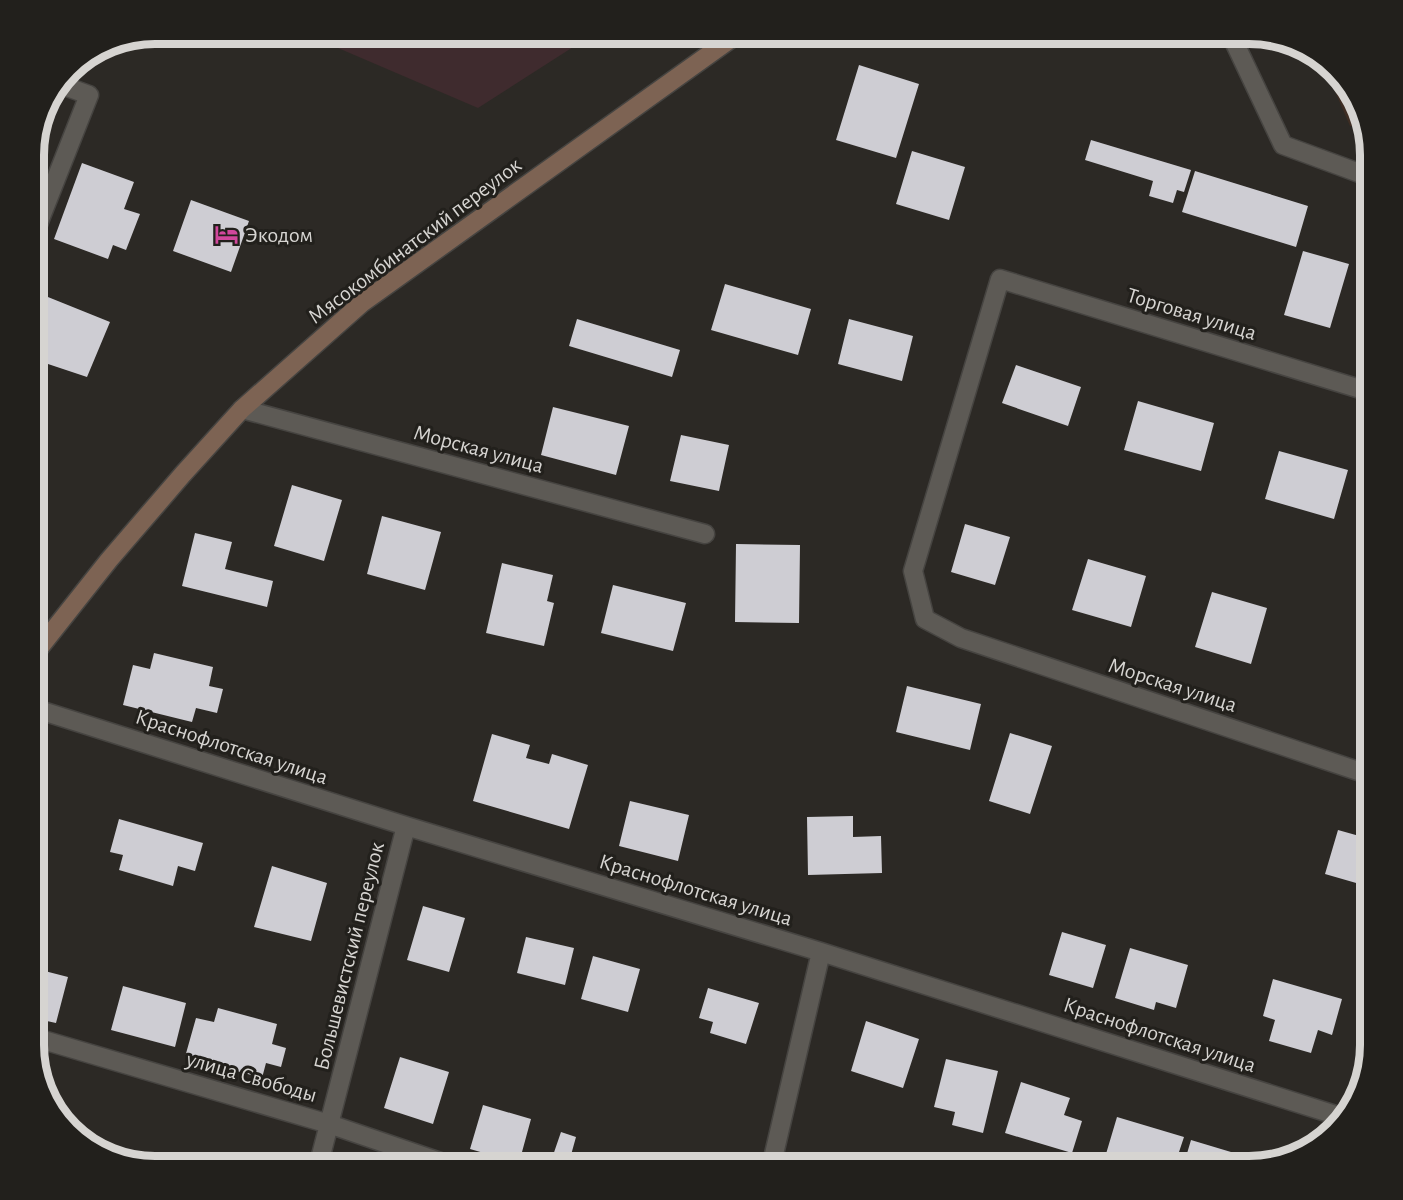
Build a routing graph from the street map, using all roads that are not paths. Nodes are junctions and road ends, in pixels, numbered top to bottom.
1 (724, 44) edge
2 (1235, 44) edge
3 (67, 87) edge
4 (1360, 173) edge
5 (44, 208) edge
6 (1000, 279) joint
7 (1360, 389) edge
8 (242, 409) junction
9 (705, 534) dead end
10 (44, 642) edge
11 (44, 711) edge
12 (1360, 772) edge
13 (406, 826) junction
14 (821, 952) junction
15 (44, 1040) edge
16 (1335, 1115) edge
17 (329, 1124) junction
18 (321, 1156) edge
19 (423, 1156) edge
20 (774, 1156) edge

1 - 8 main road, Мясокомбинатский переулок
2 - 4 street
3 - 5 street
6 - 7 street, Торговая улица
6 - 12 street, Морская улица
8 - 9 street, Морская улица
8 - 10 main road, Мясокомбинатский переулок
11 - 13 street, Краснофлотская улица
13 - 14 street, Краснофлотская улица
13 - 17 street, Большевистский переулок
14 - 16 street, Краснофлотская улица
14 - 20 street
15 - 17 street, улица Свободы
17 - 18 street, Большевистский переулок
17 - 19 street, улица Свободы

